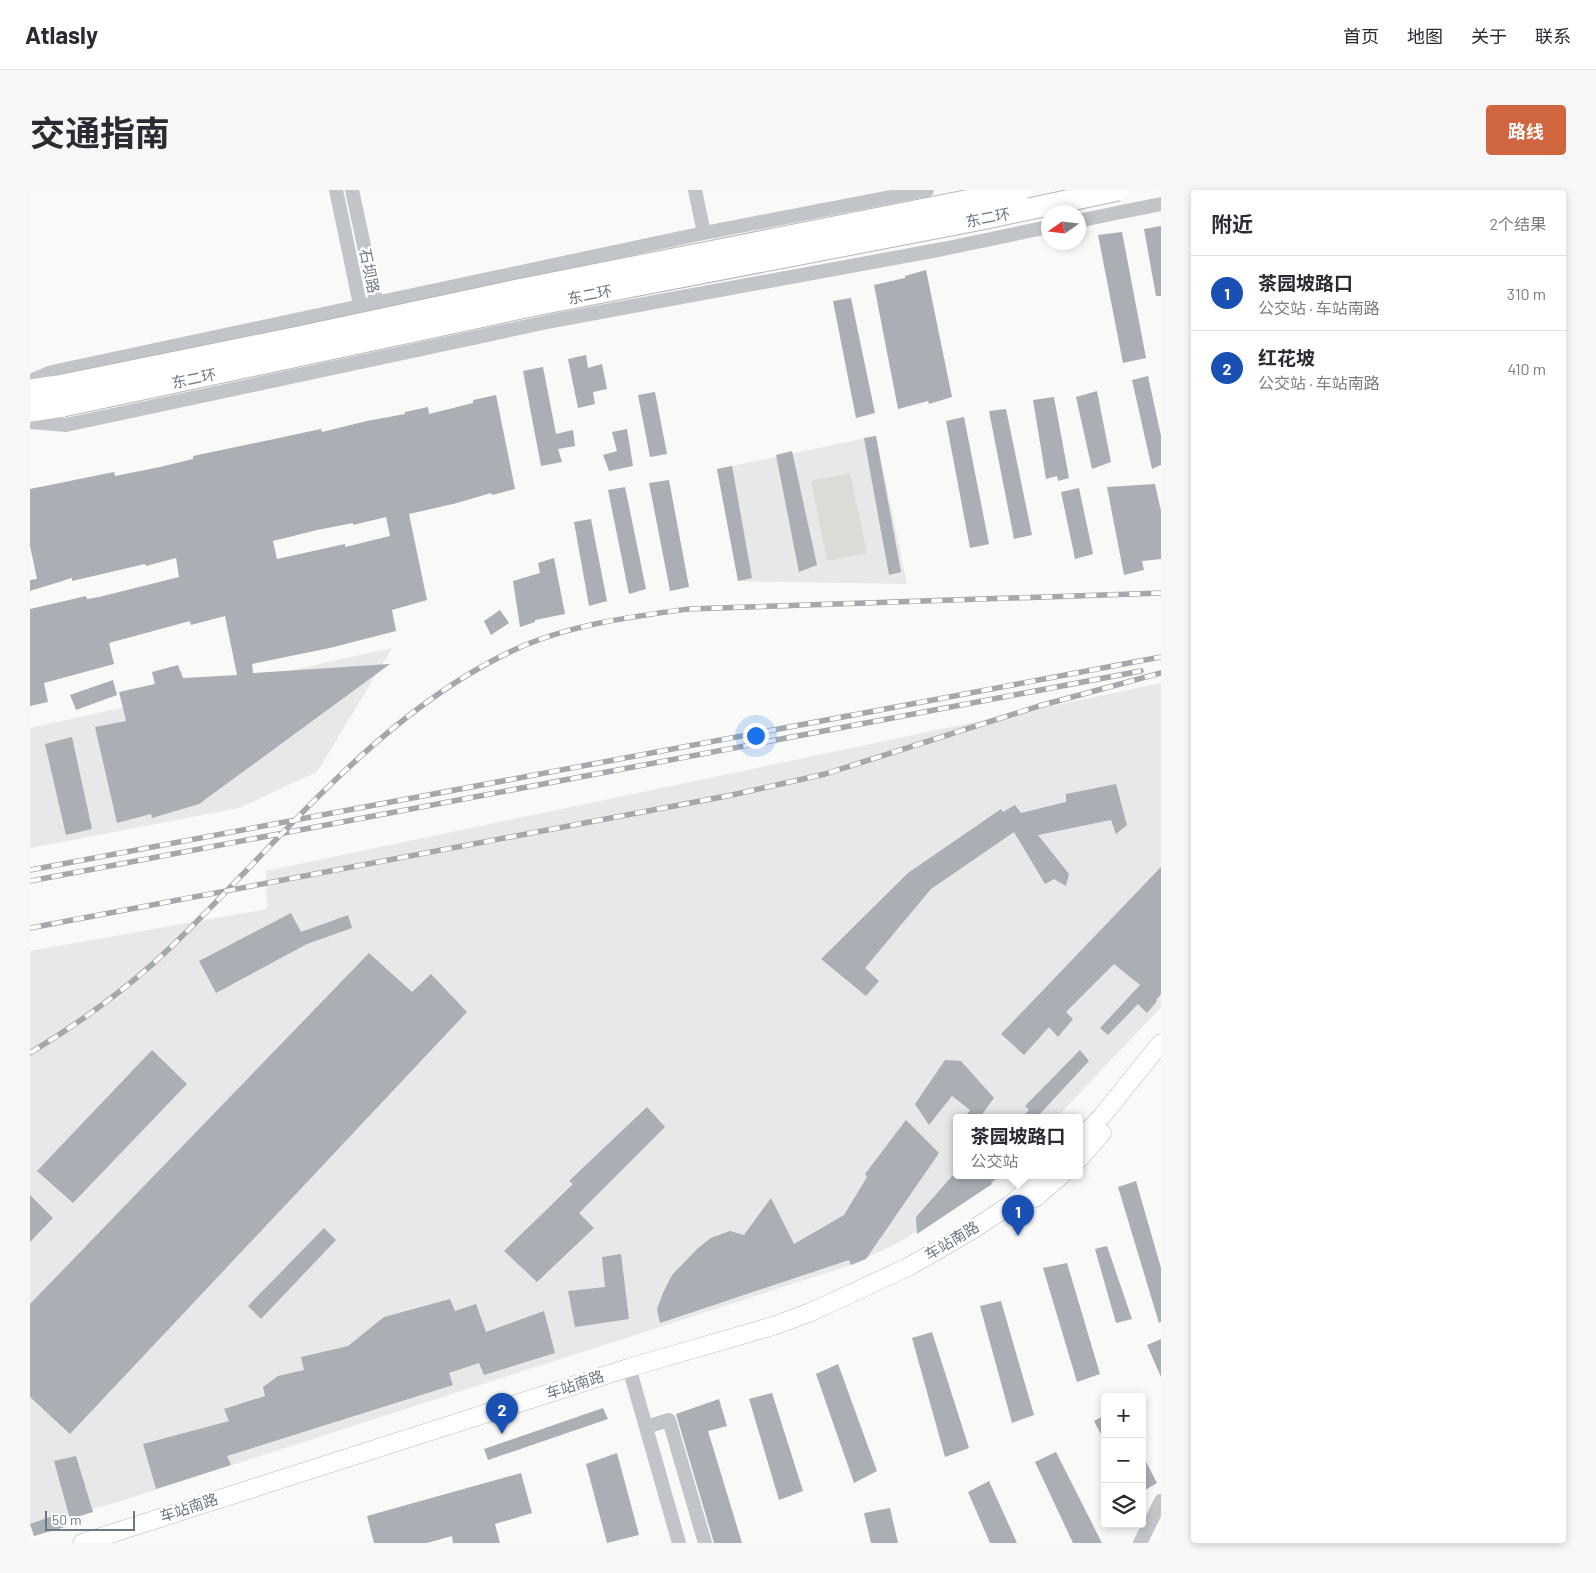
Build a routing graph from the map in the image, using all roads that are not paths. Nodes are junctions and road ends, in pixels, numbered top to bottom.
1 (336, 190) edge
2 (352, 190) edge
3 (695, 190) edge
4 (927, 190) edge
5 (1020, 190) edge
6 (1118, 190) edge
7 (1161, 204) edge
8 (1086, 219) edge
9 (1041, 228) edge
10 (704, 233) junction
11 (376, 303) junction
12 (360, 307) junction
13 (389, 356) junction
14 (370, 360) junction
15 (30, 381) edge
16 (30, 390) edge
17 (61, 396) junction
18 (30, 411) edge
19 (30, 422) edge
20 (1161, 1043) edge
21 (1161, 1063) edge
22 (1083, 1137) edge
23 (1083, 1154) edge
24 (1039, 1179) edge
25 (1057, 1179) edge
26 (632, 1378) junction
27 (646, 1427) junction
28 (1161, 1501) edge
29 (82, 1543) edge
30 (117, 1543) edge
31 (679, 1543) edge
32 (704, 1543) edge
33 (1140, 1543) edge

1 - 12 street, 石坝路
2 - 11 street, 石坝路
3 - 10 street
4 - 10 street
5 - 17 highway, 东二环, bridge
6 - 17 highway, 东二环, bridge
7 - 8 street, bridge
9 - 13 street
10 - 11 street
11 - 12 street
11 - 13 street, 石坝路
12 - 14 street, 石坝路
12 - 15 street
13 - 14 street
14 - 19 street
16 - 17 highway
17 - 18 highway
20 - 22 main road
21 - 23 main road
24 - 29 main road, 车站南路
25 - 26 main road, 车站南路
26 - 27 street
26 - 30 main road, 车站南路
27 - 31 street
27 - 32 street
28 - 33 street

